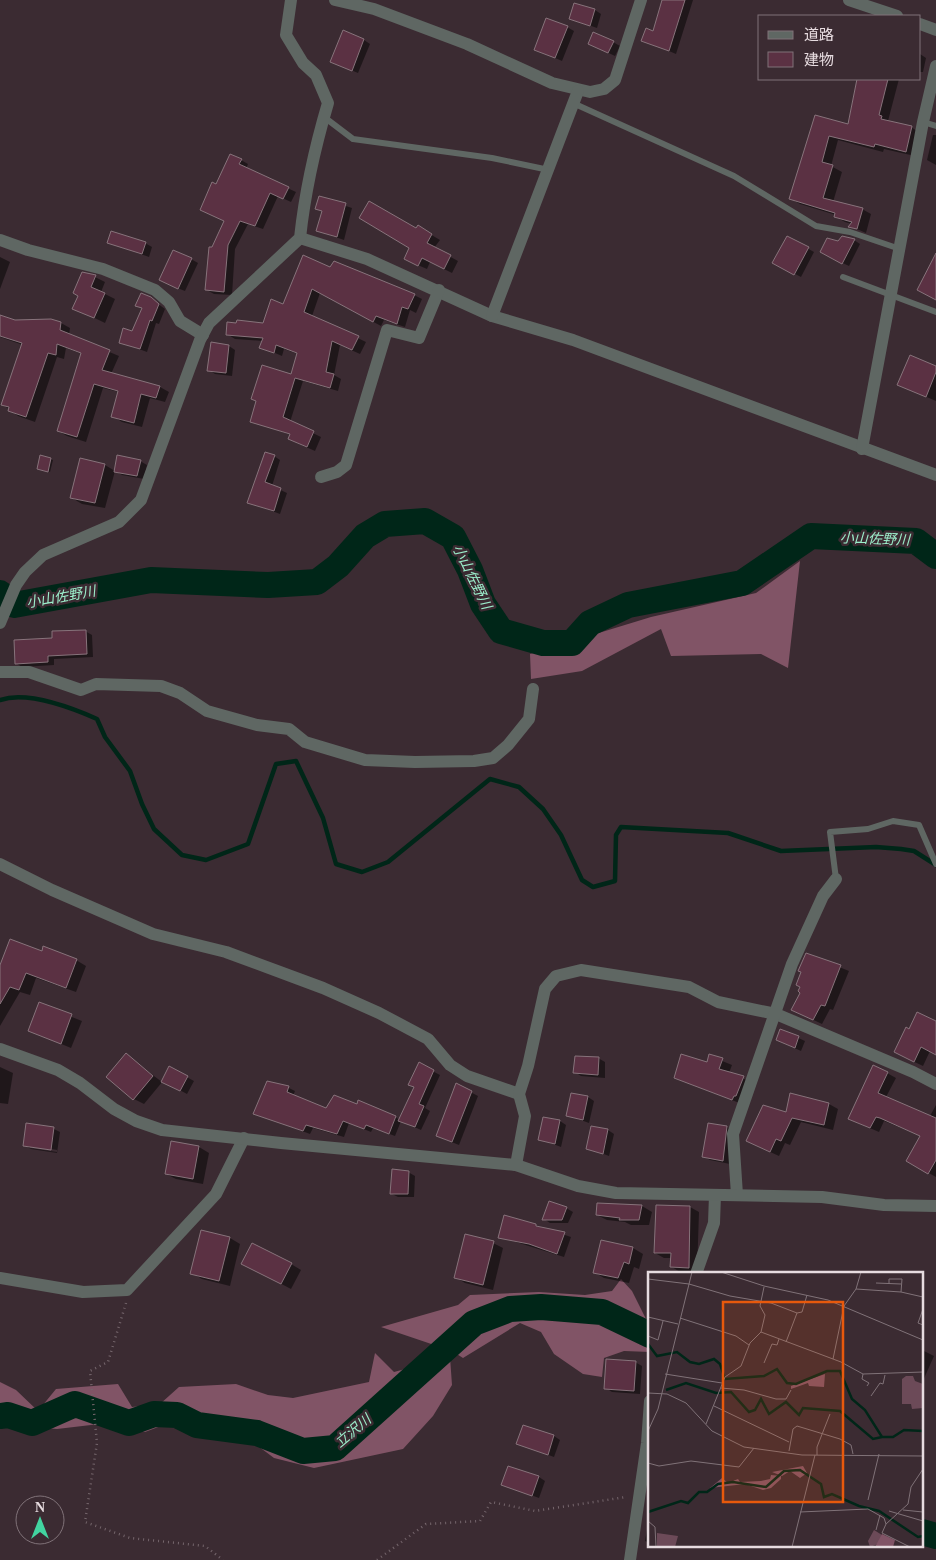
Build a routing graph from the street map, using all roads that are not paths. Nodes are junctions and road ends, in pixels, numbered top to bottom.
1 (291, 0) edge
2 (335, 0) edge
3 (642, 0) edge
4 (849, 0) edge
5 (894, 15) edge
6 (921, 24) edge
7 (936, 30) edge
8 (936, 66) edge
9 (578, 91) junction
10 (575, 104) junction
11 (324, 117) junction
12 (923, 122) junction
13 (936, 126) edge
14 (549, 170) junction
15 (300, 238) junction
16 (0, 240) edge
17 (900, 248) junction
18 (844, 277) dead end
19 (439, 290) junction
20 (891, 295) junction
21 (936, 312) edge
22 (492, 316) junction
23 (202, 335) junction
24 (862, 449) junction
25 (936, 475) edge
26 (321, 477) dead end
27 (0, 621) edge
28 (0, 672) edge
29 (533, 690) dead end
30 (0, 864) edge
31 (936, 864) edge
32 (836, 879) joint
33 (776, 1014) junction
34 (0, 1049) edge
35 (936, 1084) edge
36 (519, 1094) junction
37 (244, 1138) junction
38 (516, 1165) junction
39 (715, 1195) junction
40 (737, 1195) junction
41 (936, 1206) edge
42 (697, 1272) edge
43 (0, 1278) edge
44 (648, 1420) edge
45 (630, 1560) edge

1 - 11 street
2 - 9 street
3 - 9 street
4 - 5 street
6 - 7 street
8 - 12 street
9 - 10 street
10 - 14 street
10 - 17 lane
11 - 14 lane
11 - 15 street
12 - 13 lane
12 - 17 street
14 - 22 street
15 - 19 street
15 - 23 street
16 - 23 street
17 - 20 street
18 - 20 lane
19 - 22 street
19 - 26 street
20 - 21 lane
20 - 24 street
22 - 24 street
23 - 27 street
24 - 25 street
28 - 29 street
30 - 36 street
31 - 32 lane
32 - 33 street
33 - 35 street
33 - 36 street
33 - 40 street
34 - 37 street
36 - 38 street
37 - 38 street
37 - 43 street
38 - 39 street
39 - 40 street
39 - 42 street
40 - 41 street
44 - 45 street

